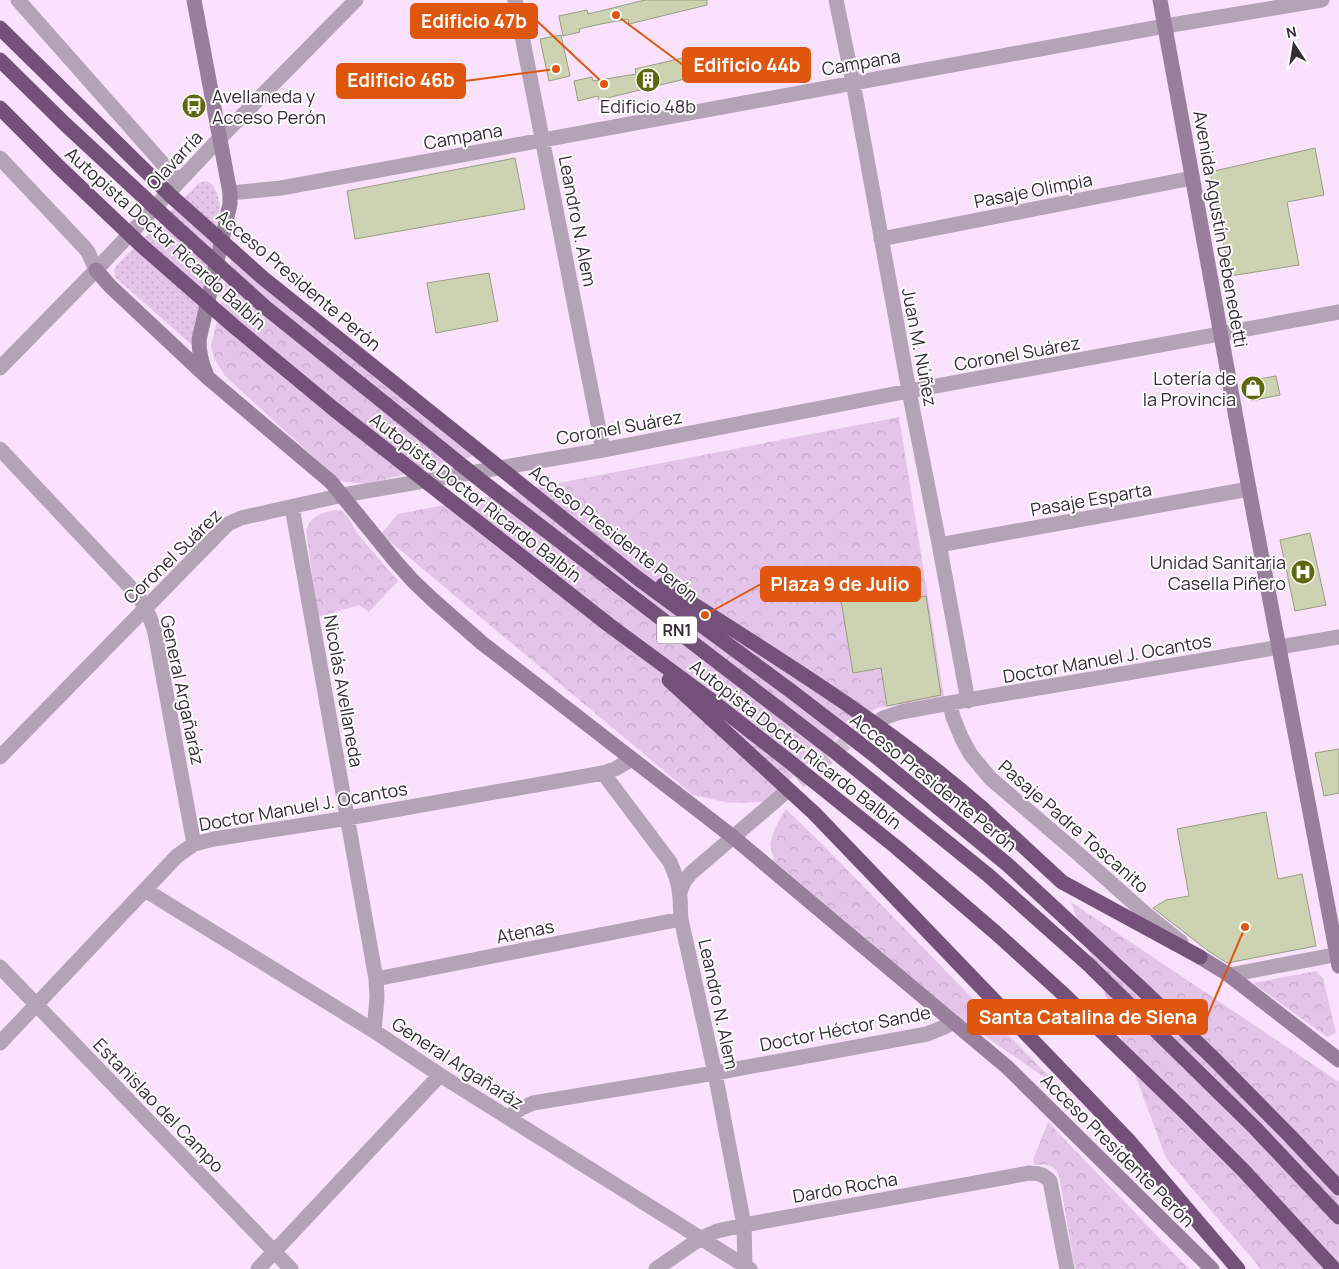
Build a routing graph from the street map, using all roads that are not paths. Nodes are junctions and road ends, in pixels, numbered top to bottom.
1 (18, 0) edge
2 (194, 0) edge
3 (356, 0) edge
4 (515, 0) edge
5 (836, 0) edge
6 (1160, 0) edge
7 (1322, 0) edge
8 (1165, 26) junction
9 (0, 28) edge
10 (0, 60) edge
11 (853, 82) junction
12 (0, 108) edge
13 (220, 138) junction
14 (543, 141) junction
15 (0, 158) edge
16 (1192, 178) junction
17 (179, 182) junction
18 (230, 193) junction
19 (881, 239) junction
20 (96, 270) junction
21 (1339, 312) edge
22 (1221, 334) junction
23 (0, 368) edge
24 (208, 377) junction
25 (909, 391) junction
26 (0, 449) edge
27 (603, 450) junction
28 (1249, 489) junction
29 (343, 495) junction
30 (292, 506) junction
31 (584, 535) junction
32 (939, 545) junction
33 (146, 607) junction
34 (610, 625) junction
35 (1339, 637) edge
36 (1279, 648) junction
37 (968, 701) junction
38 (950, 703) junction
39 (883, 718) tunnel mouth
40 (0, 757) edge
41 (632, 759) junction
42 (603, 773) junction
43 (781, 796) tunnel mouth
44 (348, 818) junction
45 (733, 837) junction
46 (194, 844) junction
47 (145, 890) junction
48 (680, 892) junction
49 (681, 919) junction
50 (1200, 957) junction
51 (1338, 958) edge
52 (0, 967) edge
53 (1229, 975) junction
54 (376, 979) junction
55 (36, 1004) junction
56 (954, 1022) junction
57 (374, 1031) junction
58 (0, 1043) edge
59 (1339, 1060) edge
60 (715, 1073) junction
61 (440, 1075) junction
62 (508, 1117) junction
63 (1339, 1188) edge
64 (1339, 1217) edge
65 (744, 1225) junction
66 (701, 1238) junction
67 (274, 1252) junction
68 (748, 1267) edge
69 (258, 1269) edge
70 (291, 1269) edge
71 (656, 1269) edge
72 (1067, 1269) edge
73 (1212, 1269) edge
74 (1238, 1269) edge
75 (1334, 1269) edge

1 - 17 street
2 - 13 main road
3 - 13 street, Olavarría
4 - 14 street, Leandro N. Alem
5 - 11 street, Juan M. Núñez
6 - 8 main road, Avenida Agustín Debenedetti
7 - 8 street, Campana
8 - 11 street, Campana
8 - 16 main road, Avenida Agustín Debenedetti
9 - 31 highway, Acceso Presidente Perón, bridge
10 - 64 highway, Autopista Doctor Ricardo Balbín / RN1, bridge
11 - 14 street, Campana
11 - 19 street, Juan M. Núñez
12 - 34 highway, Autopista Doctor Ricardo Balbín / RN1, bridge
13 - 17 street, Olavarría
13 - 18 main road
14 - 18 street, Campana
14 - 27 street, Leandro N. Alem
15 - 20 street
16 - 19 street, Pasaje Olimpia
16 - 22 main road, Avenida Agustín Debenedetti
17 - 20 street, Olavarría
18 - 24 main road
19 - 25 street, Juan M. Núñez
20 - 23 street, Olavarría
20 - 24 main road, Acceso Presidente Perón
21 - 22 street, Coronel Suárez
22 - 25 street, Coronel Suárez
22 - 28 main road, Avenida Agustín Debenedetti
24 - 29 main road, Acceso Presidente Perón
25 - 27 street, Coronel Suárez
25 - 32 street, Juan M. Núñez
26 - 33 street, General Argañaráz
27 - 29 street, Coronel Suárez
28 - 32 street, Pasaje Esparta
28 - 36 main road, Avenida Agustín Debenedetti
29 - 30 street, Coronel Suárez
29 - 41 main road, Acceso Presidente Perón
30 - 33 street, Coronel Suárez
30 - 44 street, Nicolás Avellaneda
31 - 50 highway, bridge
31 - 63 highway, Acceso Presidente Perón, bridge
32 - 37 street, Juan M. Núñez
33 - 40 street, Coronel Suárez
33 - 46 street, General Argañaráz
34 - 74 highway, bridge
34 - 75 highway, Autopista Doctor Ricardo Balbín / RN1, bridge
35 - 36 street, Doctor Manuel J. Ocantos
36 - 37 street, Doctor Manuel J. Ocantos
36 - 51 main road, Avenida Agustín Debenedetti
37 - 38 street, Doctor Manuel J. Ocantos
38 - 39 street, Doctor Manuel J. Ocantos
38 - 50 street, Pasaje Padre Toscanito
41 - 42 street, Doctor Manuel J. Ocantos
41 - 45 main road, Acceso Presidente Perón
42 - 44 street, Doctor Manuel J. Ocantos
42 - 48 street, Leandro N. Alem
43 - 45 street
44 - 46 street, Doctor Manuel J. Ocantos
44 - 54 street, Nicolás Avellaneda
45 - 48 street
45 - 56 main road, Acceso Presidente Perón
46 - 47 street, Doctor Manuel J. Ocantos
47 - 55 street, Doctor Manuel J. Ocantos
47 - 57 street, General Argañaráz
48 - 49 street, Leandro N. Alem
49 - 54 street, Atenas
49 - 60 street, Leandro N. Alem
50 - 53 main road
51 - 53 street
52 - 55 street, Estanislao del Campo
53 - 59 main road
54 - 57 street, Nicolás Avellaneda
55 - 58 street, Doctor Manuel J. Ocantos
55 - 67 street, Estanislao del Campo
56 - 60 street, Doctor Héctor Sande
56 - 73 main road, Acceso Presidente Perón
57 - 61 street, General Argañaráz
60 - 62 street, Doctor Héctor Sande
60 - 65 street, Leandro N. Alem
61 - 62 street, General Argañaráz
61 - 67 street
62 - 66 street, General Argañaráz
65 - 66 street, Dardo Rocha
65 - 68 street, Leandro N. Alem
65 - 72 street, Dardo Rocha
66 - 68 street, General Argañaráz
66 - 71 street, Dardo Rocha
67 - 69 street
67 - 70 street, Estanislao del Campo

